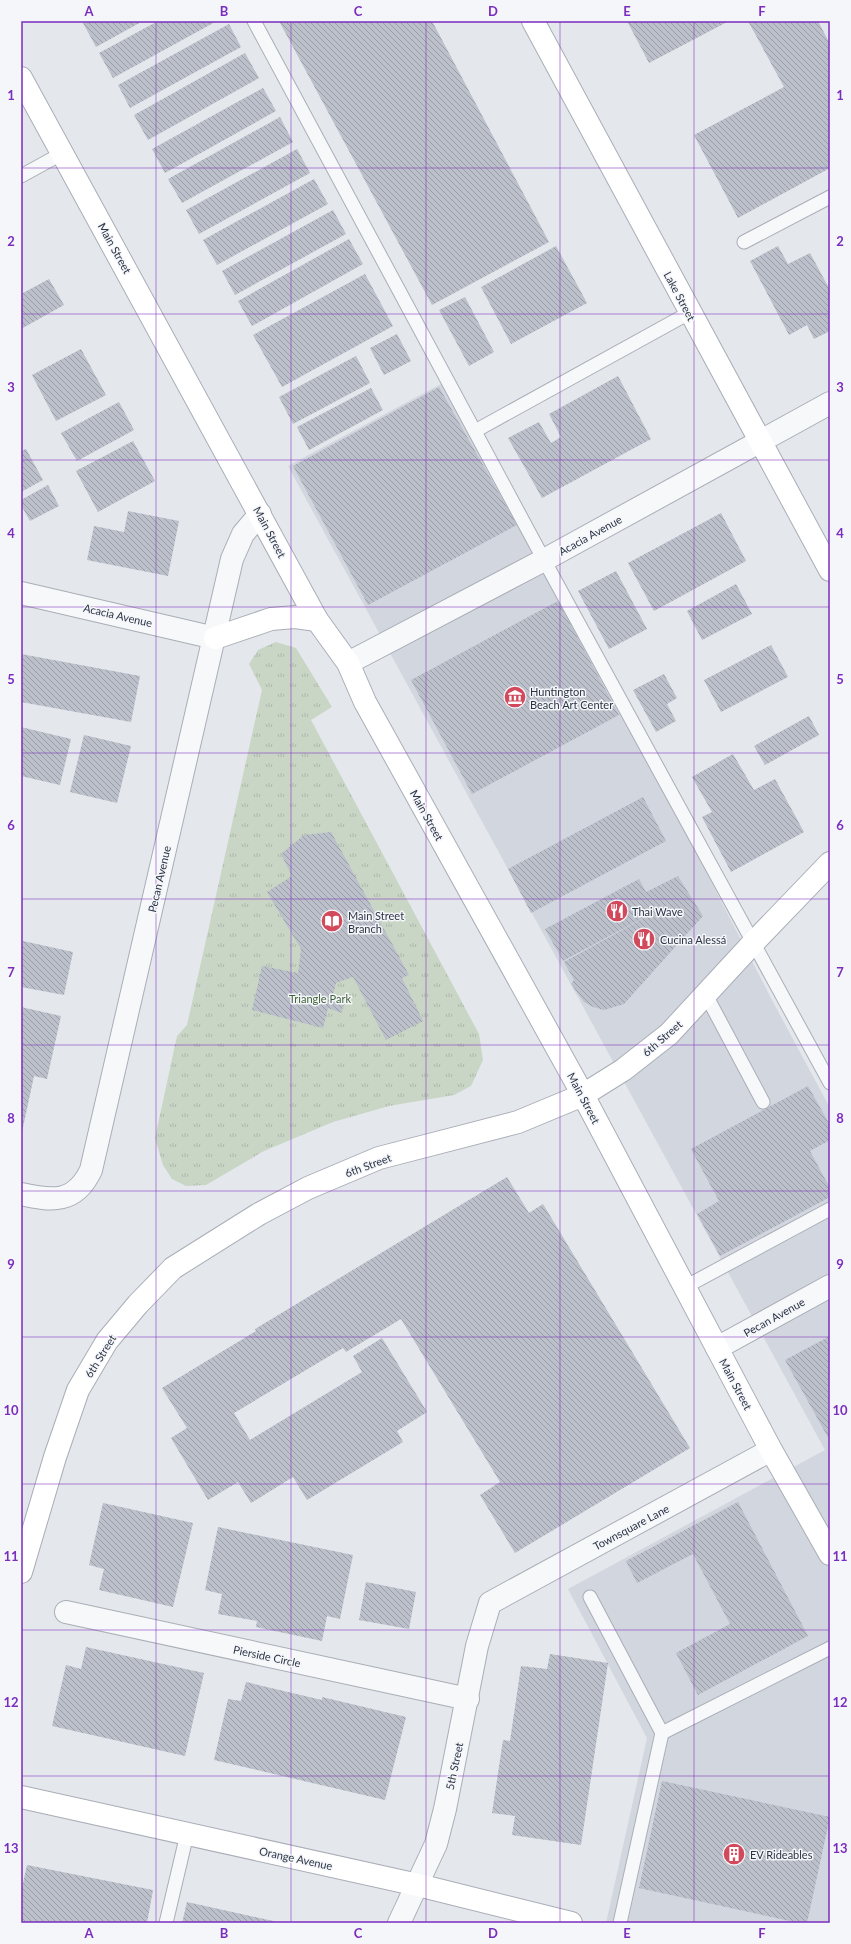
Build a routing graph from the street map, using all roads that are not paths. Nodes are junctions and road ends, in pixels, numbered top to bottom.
1 (254, 21) edge
2 (533, 21) edge
3 (21, 78) edge
4 (63, 153) junction
5 (21, 176) edge
6 (830, 197) edge
7 (744, 242) dead end
8 (689, 313) junction
9 (830, 403) edge
10 (475, 431) junction
11 (759, 441) junction
12 (260, 514) junction
13 (544, 560) junction
14 (830, 570) edge
15 (21, 593) edge
16 (317, 620) junction
17 (215, 638) junction
18 (348, 663) junction
19 (830, 863) edge
20 (754, 942) junction
21 (706, 995) junction
22 (830, 1083) edge
23 (582, 1095) junction
24 (763, 1102) dead end
25 (21, 1194) edge
26 (830, 1209) edge
27 (830, 1286) edge
28 (684, 1287) junction
29 (717, 1348) junction
30 (772, 1450) junction
31 (830, 1554) edge
32 (21, 1572) edge
33 (590, 1597) dead end
34 (490, 1603) joint
35 (66, 1612) dead end
36 (830, 1648) edge
37 (468, 1699) junction
38 (662, 1733) junction
39 (21, 1796) edge
40 (187, 1834) junction
41 (418, 1885) junction
42 (166, 1923) edge
43 (399, 1923) edge
44 (571, 1923) edge
45 (620, 1923) edge

1 - 10 lane
2 - 8 street, Lake Street
3 - 4 street, Main Street
4 - 5 lane
4 - 12 street, Main Street
6 - 7 lane
8 - 10 lane
8 - 11 street, Lake Street
9 - 11 street, Acacia Avenue
10 - 13 lane
11 - 13 street, Acacia Avenue
11 - 14 street, Lake Street
12 - 16 street, Main Street
12 - 17 street, Pecan Avenue
13 - 18 street, Acacia Avenue
13 - 20 lane
15 - 17 street, Acacia Avenue
16 - 17 street
16 - 18 street, Main Street
17 - 25 street, Pecan Avenue
18 - 23 street, Main Street
19 - 20 street, 6th Street
20 - 21 street, 6th Street
20 - 22 lane
21 - 23 street, 6th Street
21 - 24 lane
23 - 28 street, Main Street
23 - 32 street, 6th Street
26 - 28 lane
27 - 29 street, Pecan Avenue
28 - 29 street, Main Street
29 - 30 street, Main Street
30 - 31 street, Main Street
30 - 34 street, Townsquare Lane
33 - 38 lane
34 - 37 street, 5th Street
35 - 37 street, Pierside Circle
36 - 38 lane
37 - 41 street, 5th Street
38 - 45 lane
39 - 40 street, Orange Avenue
40 - 41 street, Orange Avenue
40 - 42 lane
41 - 43 street, 5th Street
41 - 44 street, Orange Avenue

